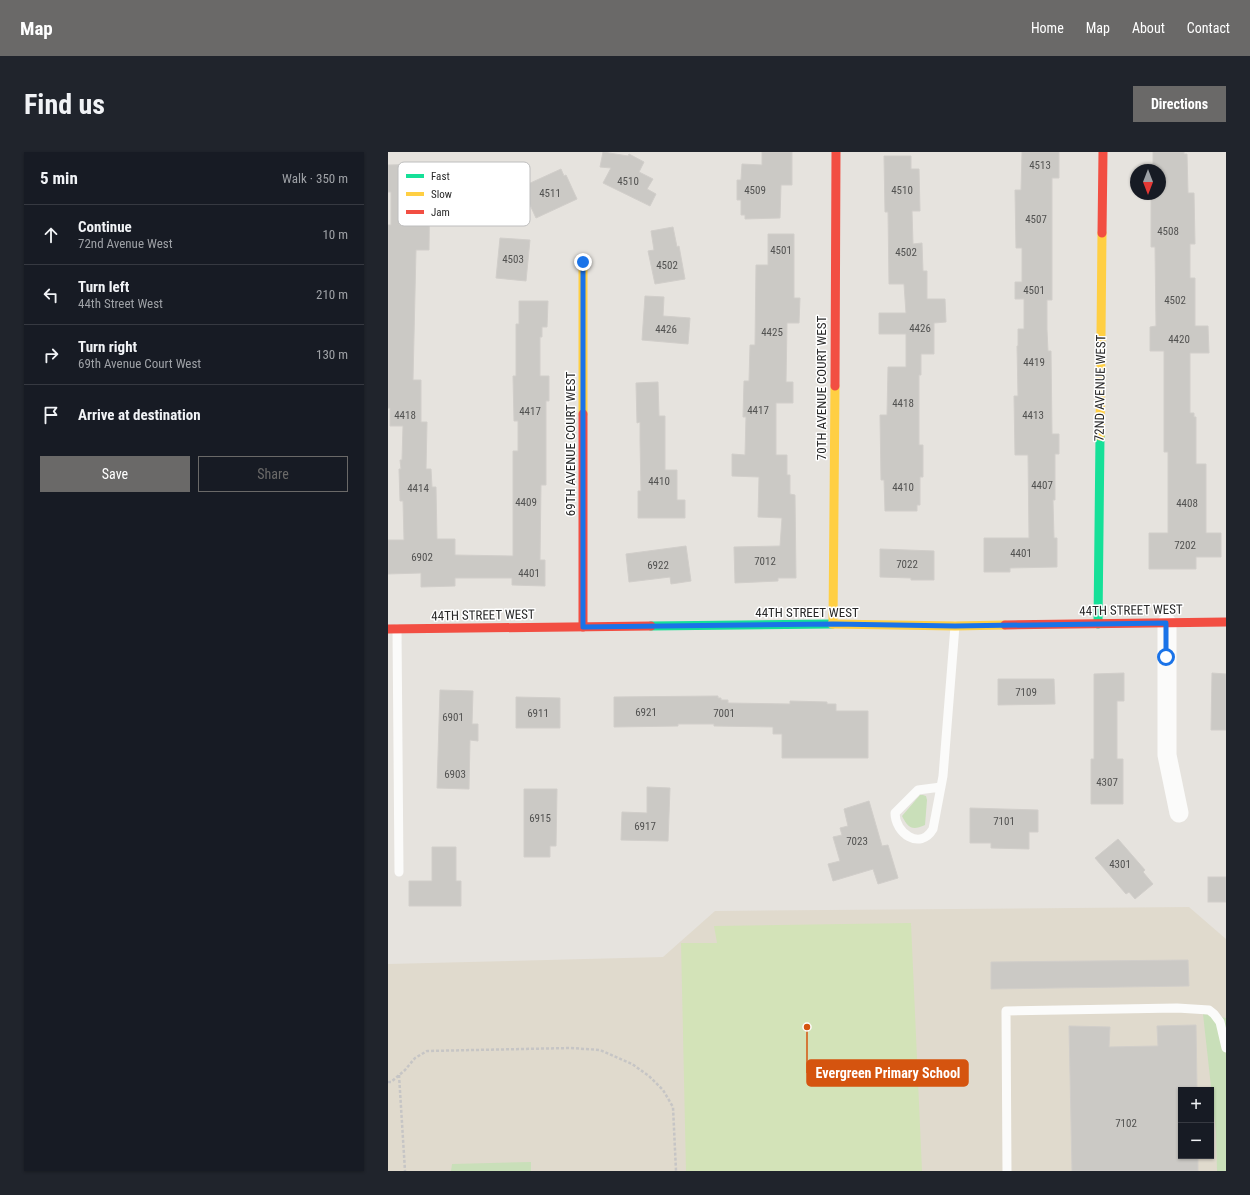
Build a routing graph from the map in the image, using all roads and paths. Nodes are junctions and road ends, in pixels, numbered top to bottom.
1 (836, 152) edge
2 (1103, 152) edge
3 (583, 262) dead end
4 (1226, 622) edge
5 (1166, 623) junction
6 (833, 624) junction
7 (1098, 624) junction
8 (955, 626) junction
9 (583, 627) junction
10 (392, 629) edge
11 (941, 787) junction
12 (1179, 812) dead end
13 (399, 872) dead end
14 (1226, 1048) edge
15 (399, 1075) junction
16 (388, 1082) edge
17 (406, 1171) edge
18 (676, 1171) edge
19 (1007, 1171) edge

1 - 6 street, 70TH AVENUE COURT WEST
2 - 7 street, 72ND AVENUE WEST
3 - 9 street, 69TH AVENUE COURT WEST
4 - 5 street, 44TH STREET WEST
5 - 7 street, 44TH STREET WEST
5 - 12 street
6 - 8 street, 44TH STREET WEST
6 - 9 street, 44TH STREET WEST
7 - 8 street, 44TH STREET WEST
8 - 11 lane
9 - 10 street, 44TH STREET WEST
10 - 13 lane
11 - 11 lane
14 - 19 lane
15 - 16 path
15 - 17 path
15 - 18 path

